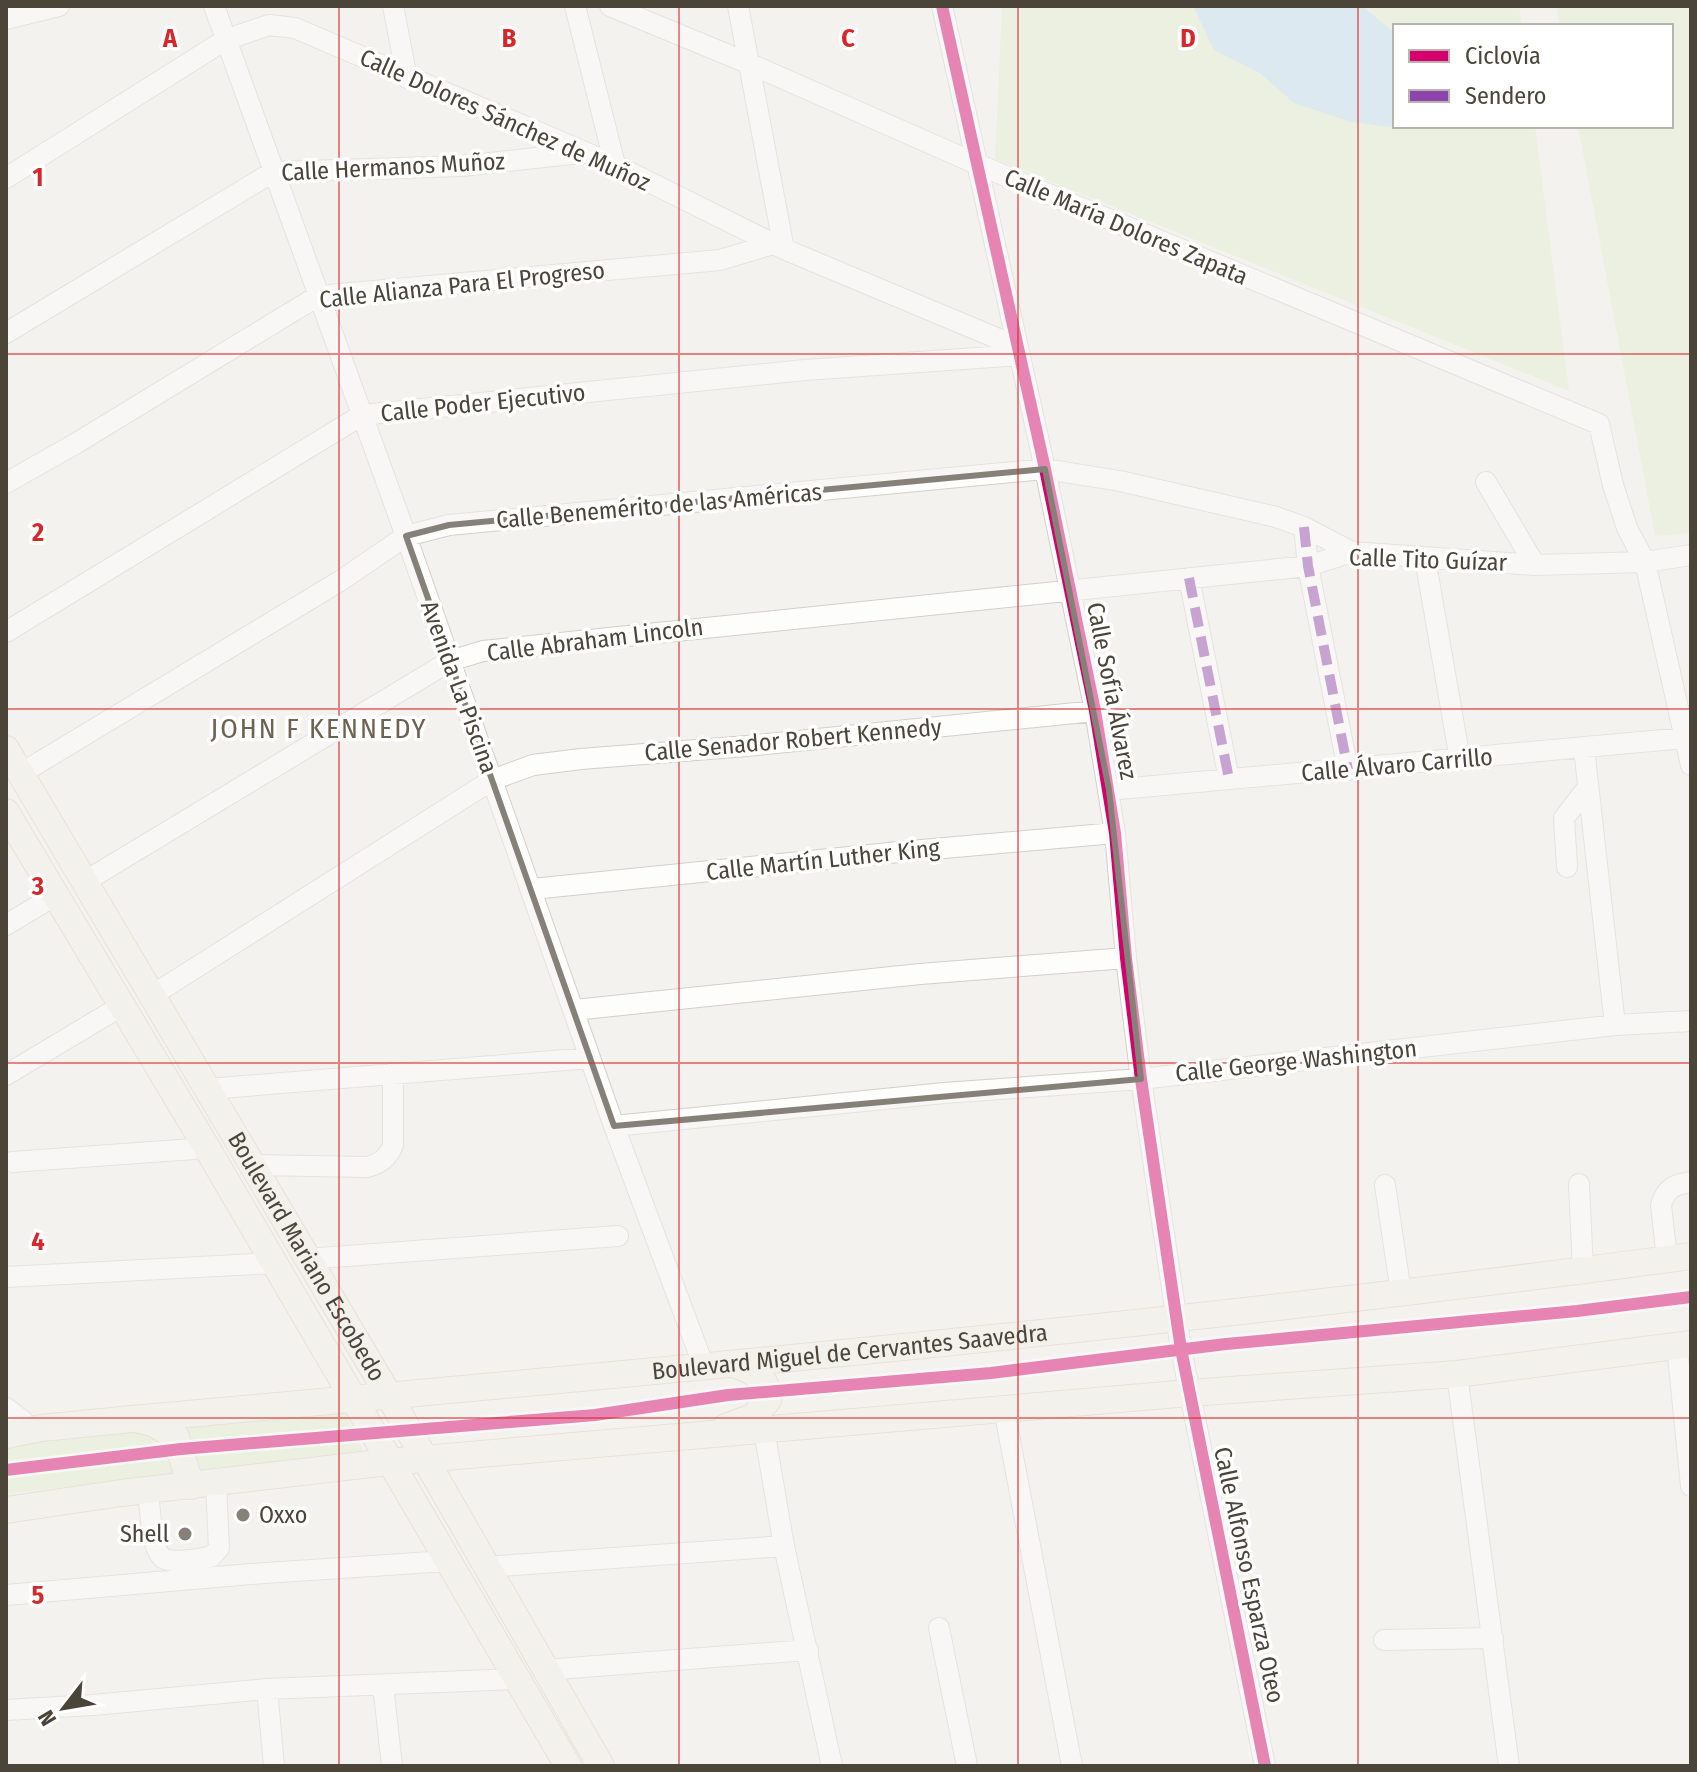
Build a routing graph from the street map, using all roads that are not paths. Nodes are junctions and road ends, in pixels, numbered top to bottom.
1 (59, 6) edge
2 (214, 6) edge
3 (393, 6) edge
4 (575, 6) edge
5 (610, 6) edge
6 (738, 6) edge
7 (942, 6) edge
8 (6, 19) edge
9 (225, 40) junction
10 (750, 64) junction
11 (407, 78) junction
12 (585, 153) junction
13 (977, 164) junction
14 (615, 165) junction
15 (273, 172) junction
16 (6, 178) edge
17 (778, 246) junction
18 (318, 296) junction
19 (6, 333) edge
20 (1019, 351) junction
21 (362, 415) junction
22 (1045, 469) junction
23 (1486, 482) dead end
24 (6, 483) edge
25 (1304, 527) junction
26 (406, 536) junction
27 (1352, 552) junction
28 (1691, 555) edge
29 (1425, 558) junction
30 (1645, 562) junction
31 (1535, 565) junction
32 (1308, 566) junction
33 (1189, 578) junction
34 (1071, 591) junction
35 (6, 632) edge
36 (450, 661) junction
37 (1095, 711) junction
38 (1685, 738) junction
39 (1584, 748) junction
40 (6, 749) edge
41 (1460, 760) junction
42 (1691, 765) edge
43 (1348, 770) junction
44 (20, 774) junction
45 (1229, 779) junction
46 (492, 780) junction
47 (1588, 787) junction
48 (1109, 790) junction
49 (6, 812) edge
50 (1115, 833) junction
51 (1567, 867) dead end
52 (84, 882) junction
53 (532, 889) junction
54 (56, 895) junction
55 (6, 925) edge
56 (1126, 958) junction
57 (151, 996) junction
58 (123, 1005) junction
59 (574, 1010) junction
60 (1691, 1021) edge
61 (1615, 1025) junction
62 (590, 1058) junction
63 (393, 1073) junction
64 (6, 1075) edge
65 (1141, 1079) junction
66 (208, 1089) junction
67 (614, 1126) junction
68 (207, 1148) junction
69 (12, 1162) dead end
70 (251, 1165) junction
71 (1691, 1182) edge
72 (1579, 1184) dead end
73 (1385, 1185) dead end
74 (618, 1236) dead end
75 (1679, 1258) edge
76 (306, 1259) junction
77 (274, 1263) junction
78 (1583, 1270) junction
79 (6, 1277) edge
80 (1401, 1293) junction
81 (1177, 1319) junction
82 (1684, 1345) edge
83 (734, 1364) junction
84 (704, 1367) junction
85 (1457, 1374) junction
86 (1189, 1393) junction
87 (388, 1394) junction
88 (353, 1398) junction
89 (6, 1408) edge
90 (1004, 1409) junction
91 (132, 1419) junction
92 (764, 1430) junction
93 (16, 1433) edge
94 (704, 1435) junction
95 (424, 1460) junction
96 (388, 1462) junction
97 (204, 1485) junction
98 (1691, 1486) edge
99 (148, 1491) junction
100 (6, 1510) edge
101 (784, 1546) junction
102 (447, 1561) junction
103 (485, 1567) junction
104 (6, 1595) edge
105 (939, 1628) dead end
106 (1493, 1638) junction
107 (1384, 1640) dead end
108 (808, 1650) junction
109 (544, 1670) junction
110 (517, 1679) junction
111 (383, 1685) junction
112 (267, 1689) junction
113 (6, 1710) edge
114 (274, 1766) edge
115 (392, 1766) edge
116 (568, 1766) edge
117 (601, 1766) edge
118 (832, 1766) edge
119 (967, 1766) edge
120 (1072, 1766) edge
121 (1265, 1766) edge
122 (1509, 1766) edge

1 - 8 street
2 - 9 street, Avenida La Piscina
3 - 11 street
4 - 14 street
5 - 10 street, Calle María Dolores Zapata
6 - 10 street
7 - 13 street, Calle Sofía Álvarez
9 - 11 street, Calle Dolores Sánchez de Muñoz
9 - 15 street, Avenida La Piscina
9 - 16 street, Calle Dolores Sánchez de Muñoz
10 - 13 street, Calle María Dolores Zapata
10 - 17 street
11 - 12 street, Calle Dolores Sánchez de Muñoz
12 - 14 street, Calle Dolores Sánchez de Muñoz
12 - 15 street, Calle Hermanos Muñoz
13 - 20 street, Calle Sofía Álvarez
13 - 30 street, Calle María Dolores Zapata
14 - 17 street, Calle Dolores Sánchez de Muñoz
15 - 18 street, Avenida La Piscina
15 - 19 street, Calle Hermanos Muñoz
17 - 18 street, Calle Alianza Para El Progreso
17 - 20 street, Calle Dolores Sánchez de Muñoz
18 - 21 street, Avenida La Piscina
18 - 24 street, Calle Alianza Para El Progreso
20 - 21 street, Calle Poder Ejecutivo
20 - 22 street, Calle Sofía Álvarez
21 - 26 street, Avenida La Piscina
21 - 35 street, Calle Poder Ejecutivo
22 - 25 street, Calle Benemérito de las Américas
22 - 26 street, Calle Benemérito de las Américas
22 - 34 street, Calle Sofía Álvarez
23 - 31 street
25 - 27 street, Calle Benemérito de las Américas
25 - 32 street
26 - 36 street, Avenida La Piscina
26 - 44 street, Calle Benemérito de las Américas
27 - 29 street, Calle Tito Guízar
27 - 32 street, Calle Tito Guízar
28 - 30 street, Calle Tito Guízar
29 - 31 street, Calle Tito Guízar
29 - 41 street
30 - 31 street, Calle Tito Guízar
30 - 38 street
32 - 33 street, Calle Tito Guízar
32 - 43 street
33 - 34 street, Calle Tito Guízar
33 - 45 street
34 - 36 street, Calle Abraham Lincoln
34 - 37 street, Calle Sofía Álvarez
36 - 46 street, Avenida La Piscina
36 - 52 street, Calle Abraham Lincoln
37 - 46 street, Calle Senador Robert Kennedy
37 - 48 street, Calle Sofía Álvarez
38 - 39 street, Calle Álvaro Carrillo
38 - 42 street
39 - 41 street, Calle Álvaro Carrillo
39 - 47 street
40 - 44 main road, Boulevard Mariano Escobedo
41 - 43 street, Calle Álvaro Carrillo
43 - 45 street, Calle Álvaro Carrillo
44 - 52 main road, Boulevard Mariano Escobedo
45 - 48 street, Calle Álvaro Carrillo
46 - 53 street, Avenida La Piscina
46 - 57 street, Calle Senador Robert Kennedy
47 - 51 street
47 - 61 street
48 - 50 street, Calle Sofía Álvarez
49 - 54 main road, Boulevard Mariano Escobedo
50 - 53 street, Calle Martín Luther King
50 - 56 street, Calle Sofía Álvarez
52 - 57 main road, Boulevard Mariano Escobedo
53 - 59 street, Avenida La Piscina
54 - 55 street
54 - 58 main road, Boulevard Mariano Escobedo
56 - 59 street
56 - 65 street, Calle Sofía Álvarez
57 - 66 main road, Boulevard Mariano Escobedo
58 - 64 street
58 - 68 main road, Boulevard Mariano Escobedo
59 - 62 street, Avenida La Piscina
60 - 61 street, Calle George Washington
61 - 65 street, Calle George Washington
62 - 63 street
62 - 67 street, Avenida La Piscina
63 - 66 street
63 - 70 street
65 - 67 street, Calle George Washington
65 - 81 street, Calle Sofía Álvarez
66 - 70 main road, Boulevard Mariano Escobedo
67 - 84 street, Avenida La Piscina
68 - 69 street
68 - 77 main road, Boulevard Mariano Escobedo
70 - 76 main road, Boulevard Mariano Escobedo
71 - 75 street
72 - 78 street
73 - 80 street
74 - 76 street
75 - 78 main road, Boulevard Miguel de Cervantes Saavedra
76 - 87 main road, Boulevard Mariano Escobedo
77 - 79 street
77 - 88 main road, Boulevard Mariano Escobedo
78 - 80 main road, Boulevard Miguel de Cervantes Saavedra
80 - 81 main road, Boulevard Miguel de Cervantes Saavedra
81 - 83 main road, Boulevard Miguel de Cervantes Saavedra
81 - 86 street, Calle Sofía Álvarez
82 - 85 main road
82 - 98 street
83 - 84 main road, Boulevard Miguel de Cervantes Saavedra
83 - 94 main road
84 - 87 main road, Boulevard Miguel de Cervantes Saavedra
85 - 86 main road
85 - 106 street
86 - 90 main road
86 - 121 street, Calle Alfonso Esparza Oteo
87 - 88 main road, Boulevard Miguel de Cervantes Saavedra
87 - 95 main road, Boulevard Mariano Escobedo
88 - 91 main road, Boulevard Miguel de Cervantes Saavedra
88 - 96 main road, Boulevard Mariano Escobedo
89 - 93 street
90 - 92 main road
90 - 120 street
91 - 93 main road, Boulevard Miguel de Cervantes Saavedra
91 - 97 main road
92 - 94 main road
92 - 101 street
94 - 95 main road
95 - 96 main road
95 - 103 main road, Boulevard Mariano Escobedo
96 - 97 main road
96 - 102 main road, Boulevard Mariano Escobedo
97 - 99 main road
97 - 99 street
99 - 100 main road
101 - 103 street
101 - 108 street
102 - 104 street
102 - 110 main road, Boulevard Mariano Escobedo
103 - 109 main road, Boulevard Mariano Escobedo
105 - 119 street
106 - 107 street
106 - 122 street
108 - 109 street
108 - 118 street
109 - 117 main road, Boulevard Mariano Escobedo
110 - 111 street
110 - 116 main road, Boulevard Mariano Escobedo
111 - 112 street
111 - 115 street
112 - 113 street
112 - 114 street

